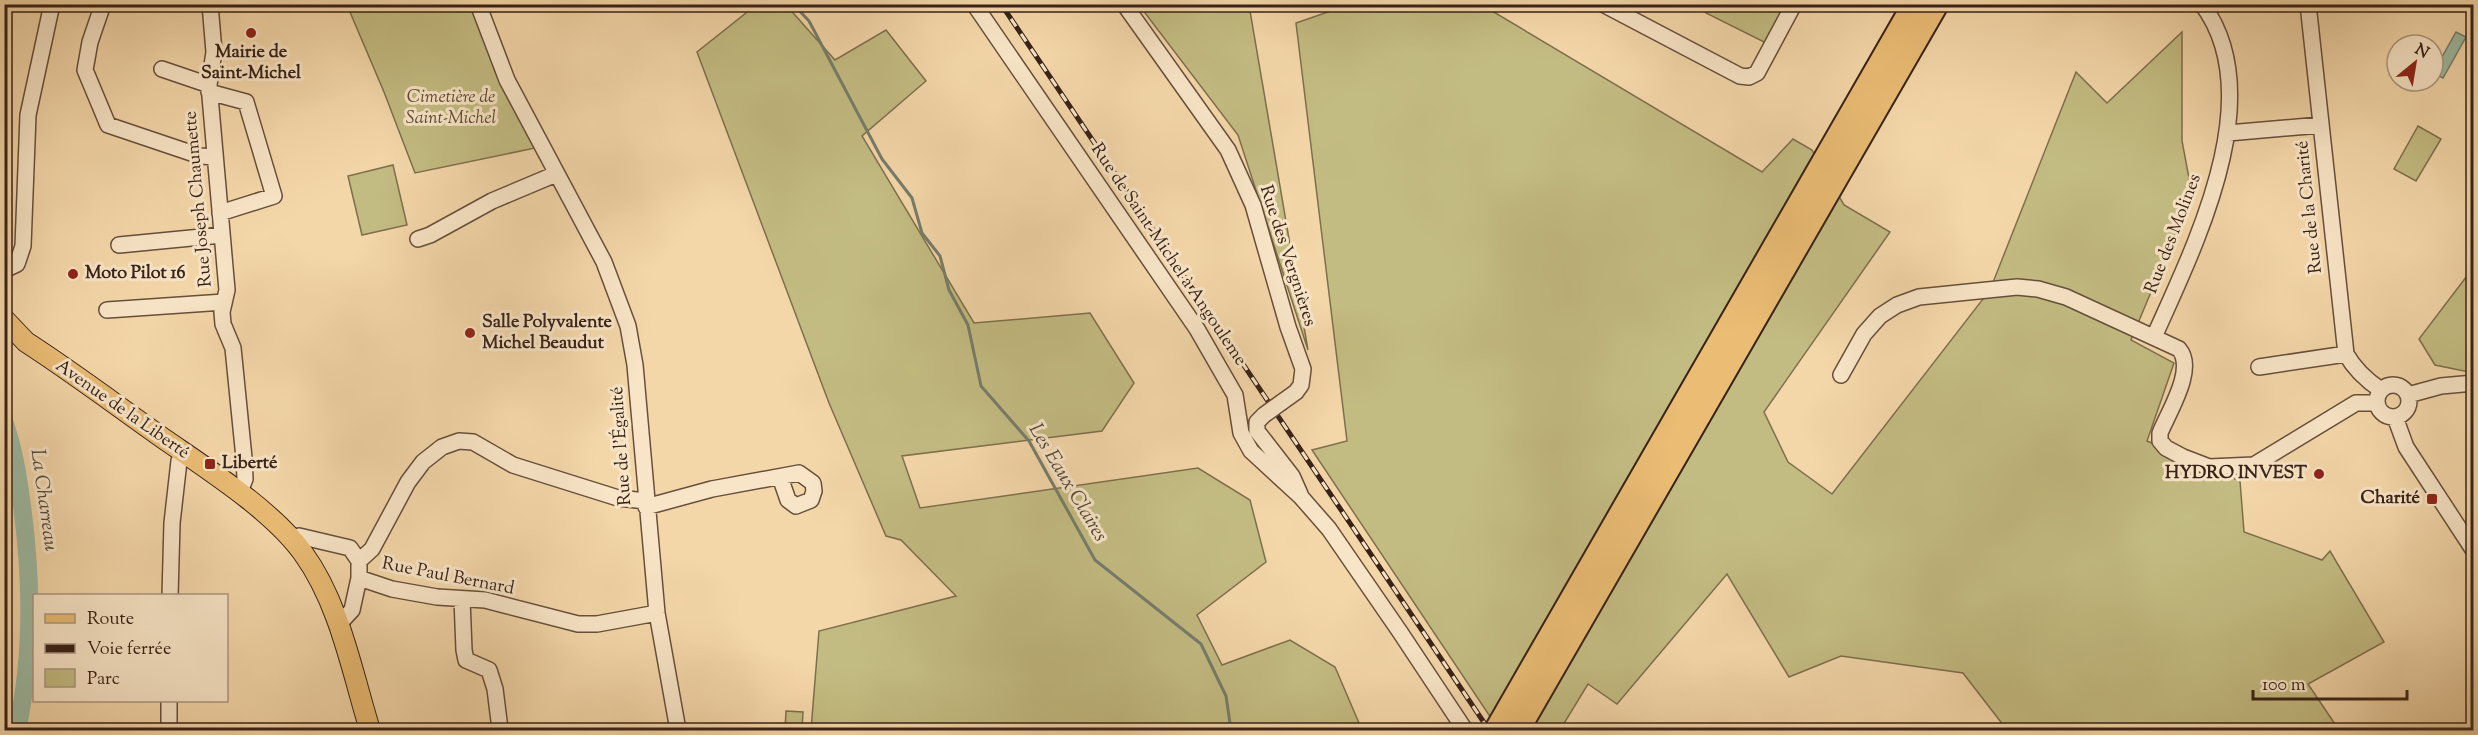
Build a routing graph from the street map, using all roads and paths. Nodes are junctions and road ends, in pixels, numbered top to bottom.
1 (51, 4) edge
2 (103, 4) edge
3 (210, 4) edge
4 (478, 4) edge
5 (974, 4) edge
6 (1124, 4) edge
7 (1604, 4) edge
8 (1794, 4) edge
9 (1914, 4) edge
10 (1937, 4) edge
11 (2202, 4) edge
12 (2308, 4) edge
13 (162, 69) dead end
14 (209, 88) junction
15 (2321, 125) junction
16 (2228, 133) junction
17 (215, 157) junction
18 (556, 174) junction
19 (220, 213) junction
20 (222, 235) junction
21 (418, 239) dead end
22 (119, 245) dead end
23 (4, 270) edge
24 (224, 302) junction
25 (4, 305) edge
26 (107, 310) dead end
27 (4, 319) edge
28 (2154, 337) junction
29 (37, 349) junction
30 (2346, 354) junction
31 (2259, 367) dead end
32 (1841, 375) dead end
33 (2366, 379) junction
34 (2474, 383) edge
35 (2408, 395) junction
36 (2379, 397) junction
37 (2356, 403) junction
38 (2396, 417) junction
39 (184, 453) junction
40 (780, 477) dead end
41 (239, 494) junction
42 (1301, 497) junction
43 (646, 504) junction
44 (291, 538) junction
45 (2474, 551) edge
46 (359, 561) junction
47 (360, 578) junction
48 (170, 594) edge
49 (462, 599) junction
50 (657, 612) junction
51 (338, 626) junction
52 (169, 702) edge
53 (1507, 724) edge
54 (500, 729) edge
55 (169, 730) edge
56 (370, 730) edge
57 (678, 730) edge
58 (1465, 730) edge

1 - 23 street
2 - 17 street
3 - 14 street, Rue Joseph Chaumette
4 - 18 street, Rue de l'Égalité
5 - 42 street, Rue de Saint-Michel à Angouleme
6 - 42 street, Rue des Vergnières, bridge
7 - 8 street
9 - 53 highway
10 - 53 highway
11 - 16 street, Rue des Molines
12 - 15 street, Rue de la Charité
13 - 14 street
14 - 17 street, Rue Joseph Chaumette
14 - 19 street
15 - 16 street
15 - 30 street, Rue de la Charité
16 - 28 street, Rue des Molines
17 - 19 street, Rue Joseph Chaumette
18 - 21 street
18 - 43 street, Rue de l'Égalité
19 - 20 street, Rue Joseph Chaumette
20 - 22 street
20 - 24 street, Rue Joseph Chaumette
24 - 26 street
24 - 41 street, Rue Joseph Chaumette
25 - 29 main road, Avenue de la Liberté
27 - 29 main road, Avenue de la Liberté
28 - 32 street
28 - 37 street
29 - 39 main road, Avenue de la Liberté
30 - 31 street
30 - 33 street
33 - 36 street
33 - 37 street
34 - 35 street
35 - 36 street
35 - 38 street
36 - 37 street
36 - 38 street
38 - 45 street
39 - 41 main road, Avenue de la Liberté
39 - 48 street
40 - 43 street
41 - 44 main road, Avenue de la Liberté
42 - 58 street, Rue de Saint-Michel à Angouleme
43 - 46 street
43 - 50 street, Rue de l'Égalité
44 - 46 street, Rue Paul Bernard
44 - 51 main road, Avenue de la Liberté
46 - 47 street, Rue Paul Bernard
47 - 49 street, Rue Paul Bernard
47 - 51 street
49 - 50 street, Rue Paul Bernard
49 - 54 street
50 - 57 street, Rue de l'Égalité
51 - 56 main road, Avenue de la Liberté
52 - 55 street

